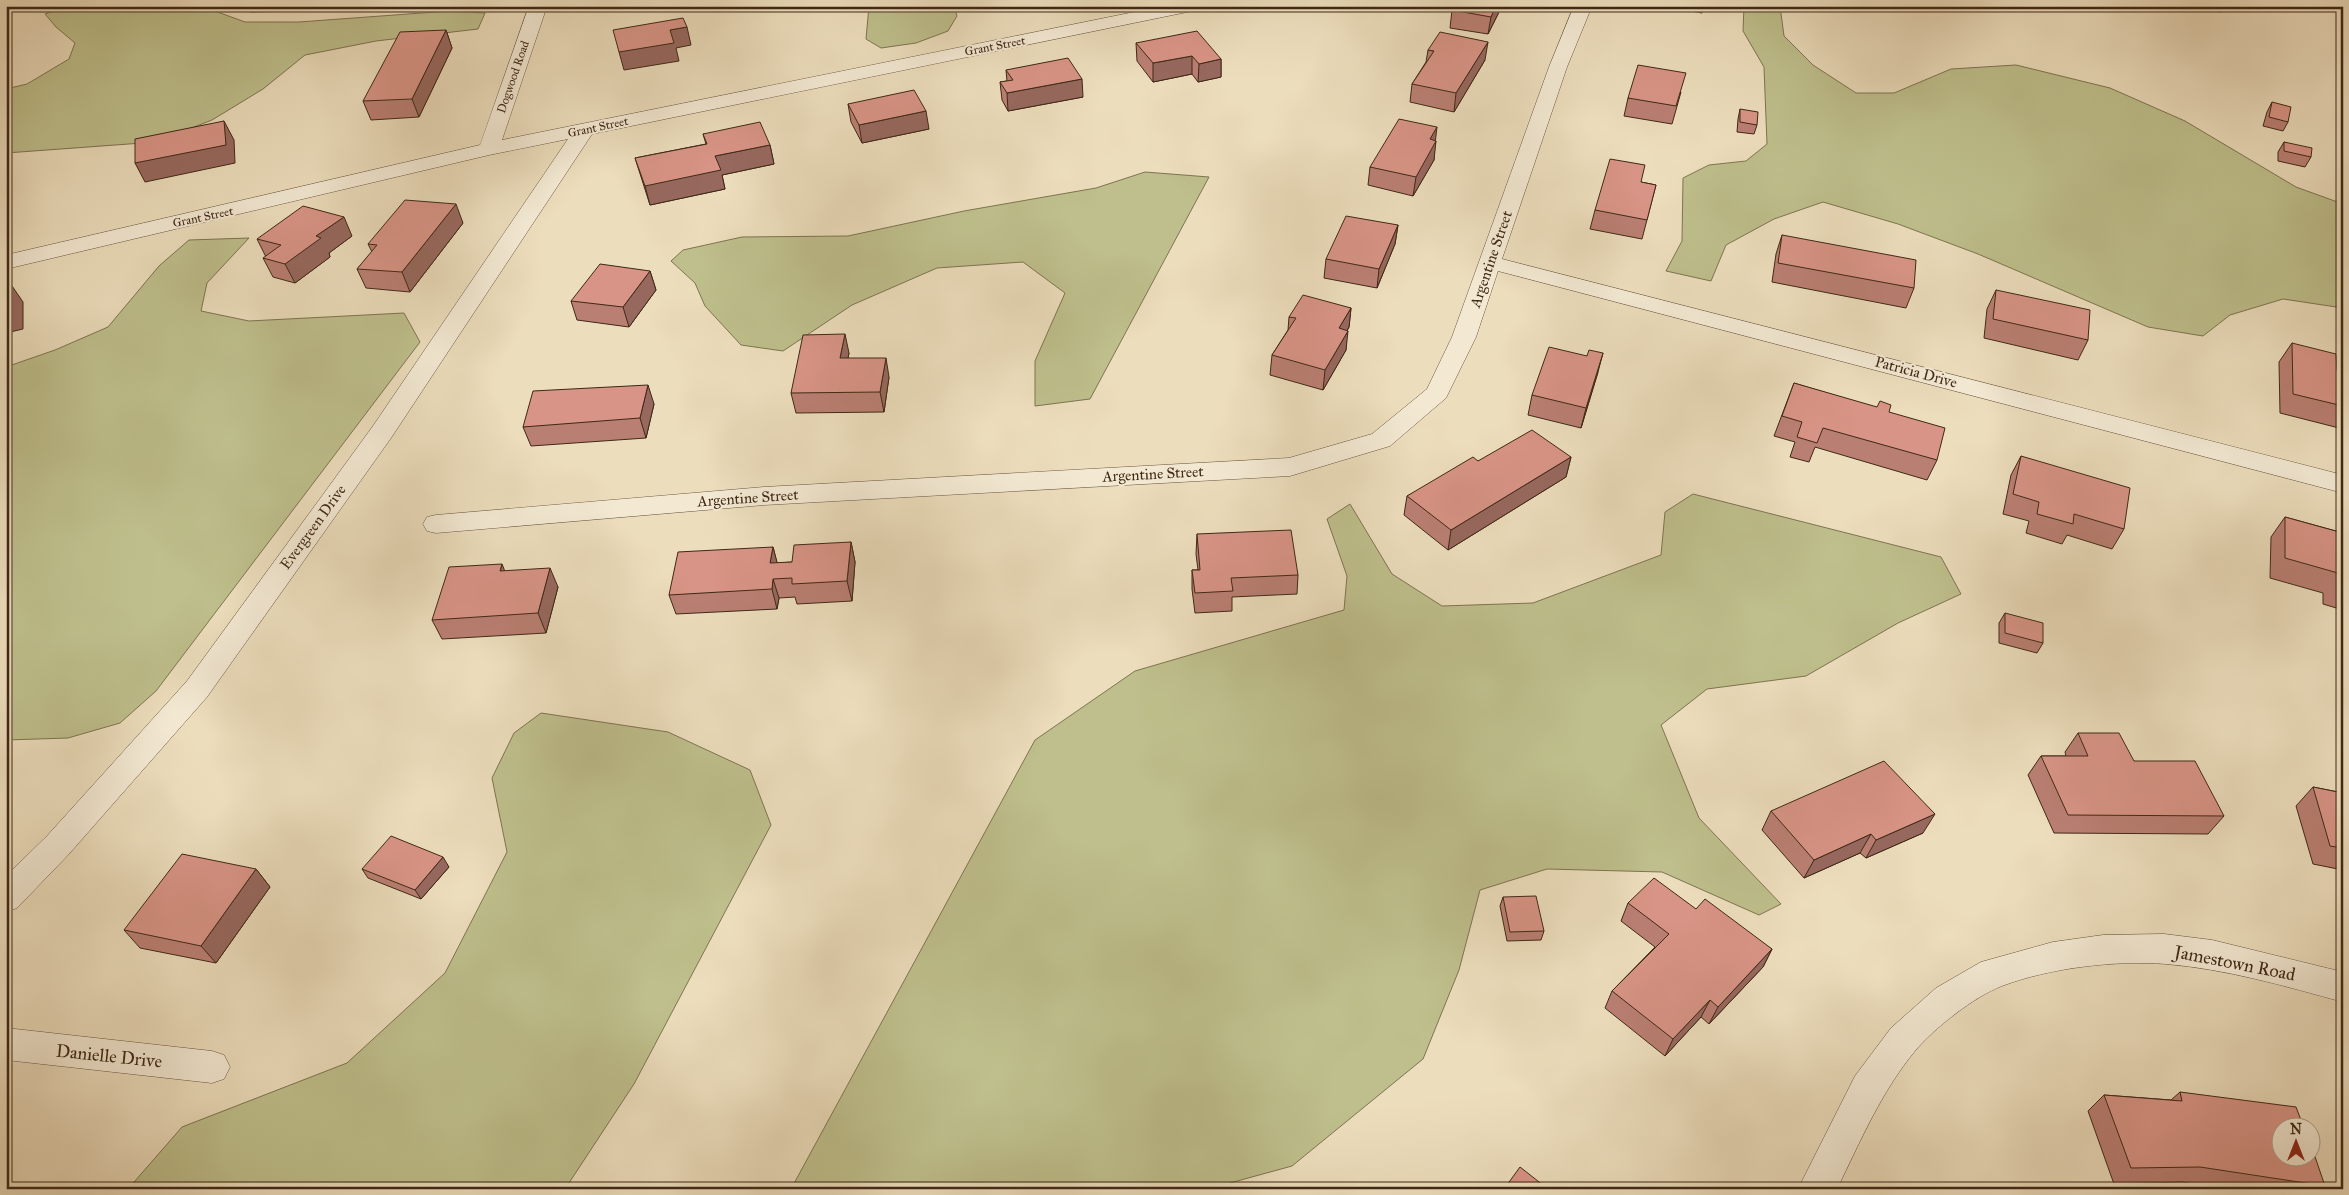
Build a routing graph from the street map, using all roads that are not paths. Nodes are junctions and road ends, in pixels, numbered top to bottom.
1 (538, 6) edge
2 (1192, 6) edge
3 (1582, 6) edge
4 (585, 129) junction
5 (489, 149) junction
6 (6, 262) edge
7 (1490, 262) junction
8 (2343, 484) edge
9 (436, 524) dead end
10 (6, 898) edge
11 (2343, 987) edge
12 (6, 1044) edge
13 (212, 1067) dead end
14 (1817, 1189) edge

1 - 5 street, Dogwood Road
2 - 4 street, Grant Street
3 - 7 street, Argentine Street
4 - 5 street, Grant Street
4 - 10 street, Evergreen Drive
5 - 6 street, Grant Street
7 - 8 street, Patricia Drive
7 - 9 street, Argentine Street
11 - 14 street, Jamestown Road
12 - 13 street, Danielle Drive

